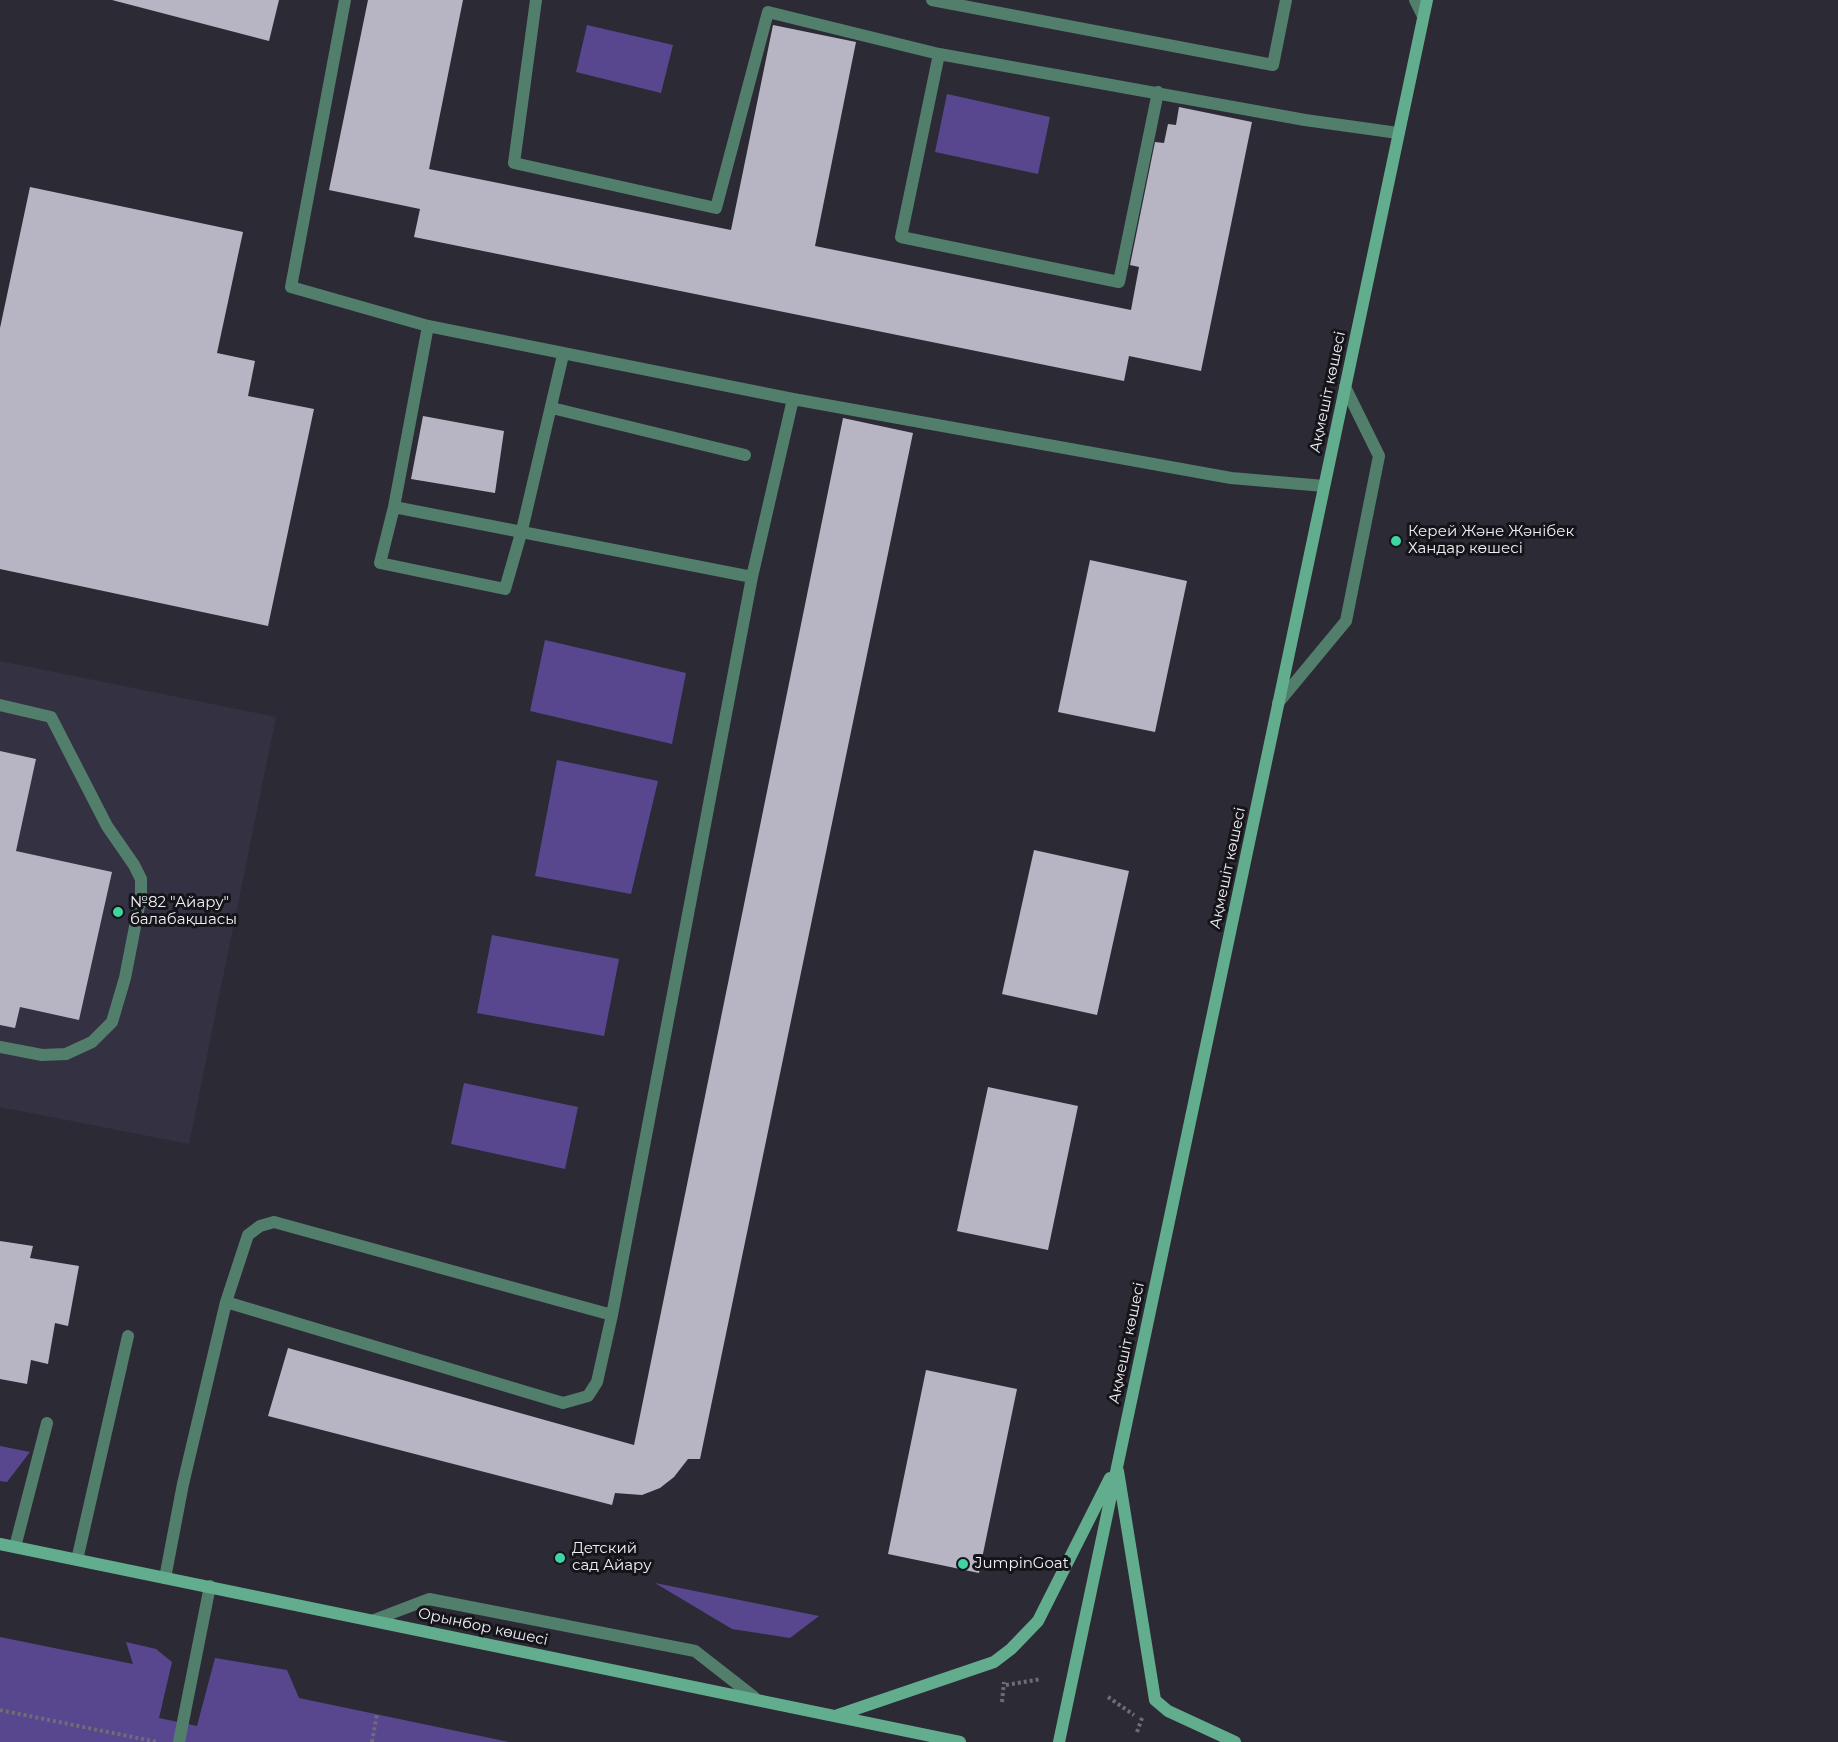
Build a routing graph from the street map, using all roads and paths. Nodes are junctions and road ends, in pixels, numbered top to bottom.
1 (345, 0) edge
2 (536, 0) edge
3 (932, 0) edge
4 (1286, 0) edge
5 (1415, 0) edge
6 (1427, 0) edge
7 (1423, 16) junction
8 (939, 54) junction
9 (1158, 92) junction
10 (1398, 133) junction
11 (428, 326) junction
12 (563, 355) junction
13 (1345, 387) junction
14 (793, 399) junction
15 (552, 408) junction
16 (745, 455) dead end
17 (1324, 486) junction
18 (394, 507) junction
19 (522, 530) junction
20 (752, 577) junction
21 (1278, 703) junction
22 (0, 705) edge
23 (0, 1047) edge
24 (226, 1302) junction
25 (612, 1315) junction
26 (128, 1336) dead end
27 (47, 1423) dead end
28 (1117, 1464) junction
29 (0, 1544) edge
30 (15, 1547) junction
31 (78, 1560) junction
32 (165, 1578) junction
33 (210, 1586) junction
34 (374, 1620) junction
35 (1005, 1676) dead end
36 (1041, 1679) dead end
37 (1004, 1685) junction
38 (753, 1697) junction
39 (1107, 1697) dead end
40 (1002, 1702) dead end
41 (0, 1710) edge
42 (377, 1714) dead end
43 (838, 1715) junction
44 (1142, 1719) dead end
45 (147, 1741) edge
46 (161, 1742) edge
47 (179, 1742) edge
48 (372, 1742) edge
49 (960, 1742) edge
50 (1059, 1742) edge
51 (1236, 1742) edge

1 - 11 lane
2 - 8 lane
3 - 4 lane
5 - 7 lane
6 - 7 street, Ақмешіт көшесі
7 - 10 street, Ақмешіт көшесі
8 - 9 lane
8 - 9 lane
9 - 10 lane
10 - 13 street, Ақмешіт көшесі
11 - 12 lane
11 - 18 lane
12 - 14 lane
12 - 15 lane
13 - 17 street, Ақмешіт көшесі
13 - 21 lane
14 - 17 lane
14 - 20 lane
15 - 16 lane
15 - 19 lane
17 - 21 street, Ақмешіт көшесі
18 - 19 lane
18 - 19 lane
19 - 20 lane
20 - 25 lane
21 - 28 street, Ақмешіт көшесі
22 - 23 lane
24 - 25 lane
24 - 25 lane
24 - 32 lane
26 - 31 lane
27 - 30 lane
28 - 43 street
28 - 50 street, Ақмешіт көшесі
28 - 51 street
29 - 30 street, Орынбор көшесі
30 - 31 street, Орынбор көшесі
31 - 32 street, Орынбор көшесі
32 - 33 street, Орынбор көшесі
33 - 34 street, Орынбор көшесі
33 - 47 lane
34 - 38 street, Орынбор көшесі
34 - 38 lane
35 - 37 path
36 - 37 path
37 - 40 path
38 - 43 street, Орынбор көшесі
39 - 44 path
41 - 45 path
42 - 48 path
43 - 49 street, Орынбор көшесі
45 - 46 path

